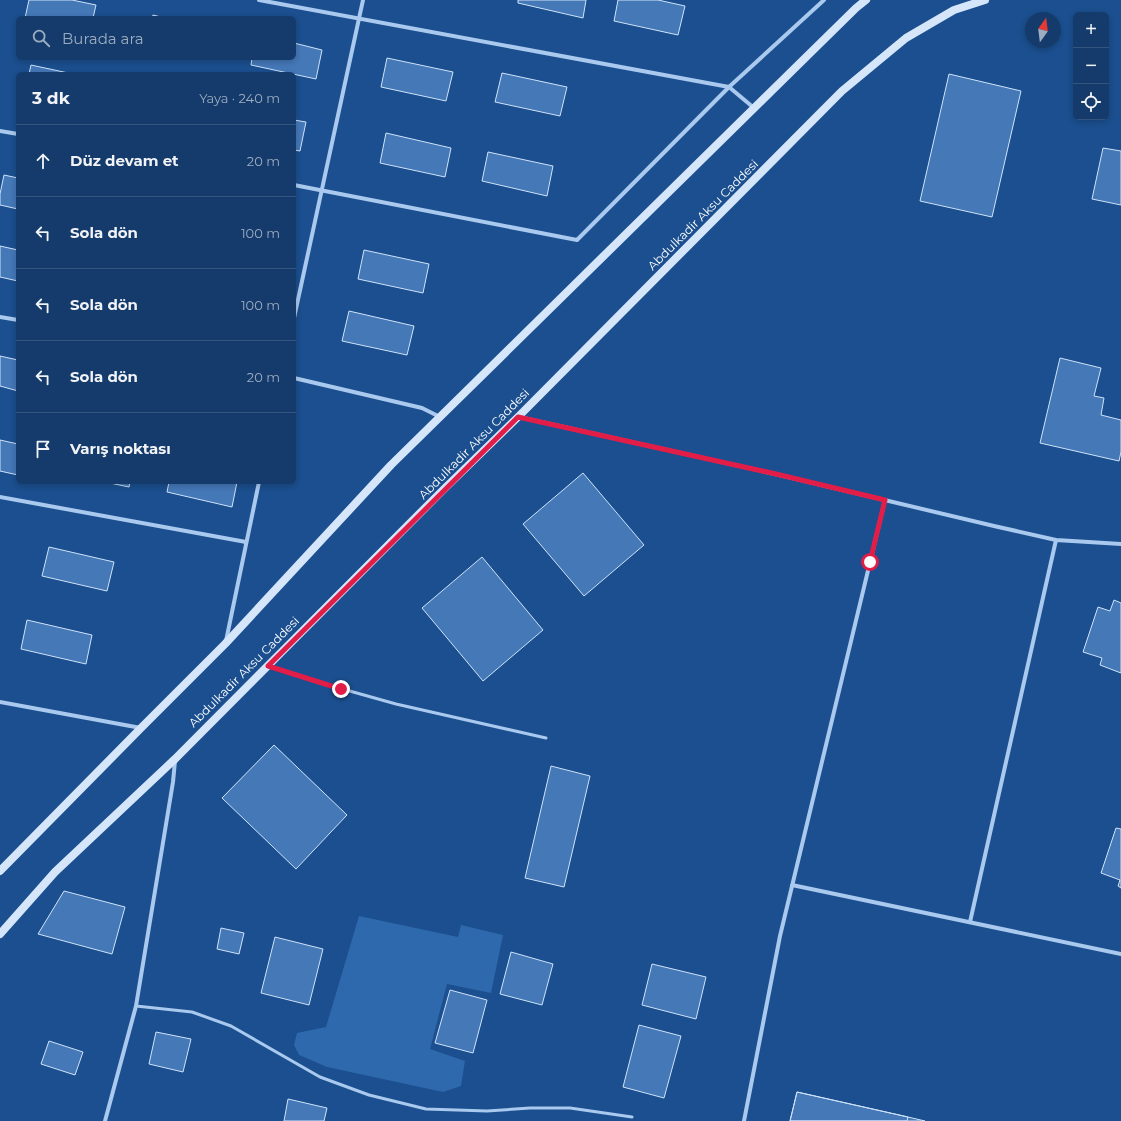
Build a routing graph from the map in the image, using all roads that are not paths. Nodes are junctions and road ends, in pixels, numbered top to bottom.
1 (259, 0) edge
2 (363, 0) edge
3 (824, 0) edge
4 (866, 0) edge
5 (985, 0) edge
6 (359, 18) junction
7 (728, 87) junction
8 (754, 108) junction
9 (0, 131) edge
10 (16, 134) edge
11 (296, 185) edge
12 (322, 190) junction
13 (296, 309) edge
14 (0, 317) edge
15 (16, 320) edge
16 (296, 378) edge
17 (440, 417) junction
18 (518, 417) junction
19 (259, 484) edge
20 (0, 497) edge
21 (885, 500) junction
22 (1056, 540) junction
23 (246, 542) junction
24 (1121, 544) edge
25 (225, 644) junction
26 (268, 666) junction
27 (0, 702) edge
28 (140, 728) junction
29 (546, 738) dead end
30 (175, 759) junction
31 (0, 871) edge
32 (792, 885) junction
33 (970, 922) junction
34 (0, 934) edge
35 (1121, 954) edge
36 (136, 1006) junction
37 (632, 1117) dead end
38 (105, 1121) edge
39 (744, 1121) edge

1 - 6 street
2 - 6 street
3 - 7 street
4 - 8 main road
5 - 18 main road, Abdulkadir Aksu Caddesi
6 - 7 street
6 - 12 street
7 - 8 street
7 - 12 street
8 - 17 main road
9 - 10 street
11 - 12 street
12 - 13 street
14 - 15 street
16 - 17 street
17 - 25 main road
18 - 21 street
18 - 26 main road, Abdulkadir Aksu Caddesi
19 - 23 street
20 - 23 street
21 - 22 street
21 - 32 street
22 - 24 street
22 - 33 street
23 - 25 street
25 - 28 main road
26 - 29 lane
26 - 30 main road, Abdulkadir Aksu Caddesi
27 - 28 street
28 - 31 main road
30 - 34 main road, Abdulkadir Aksu Caddesi
30 - 36 street
32 - 33 street
32 - 39 street
33 - 35 street
36 - 37 lane
36 - 38 street

